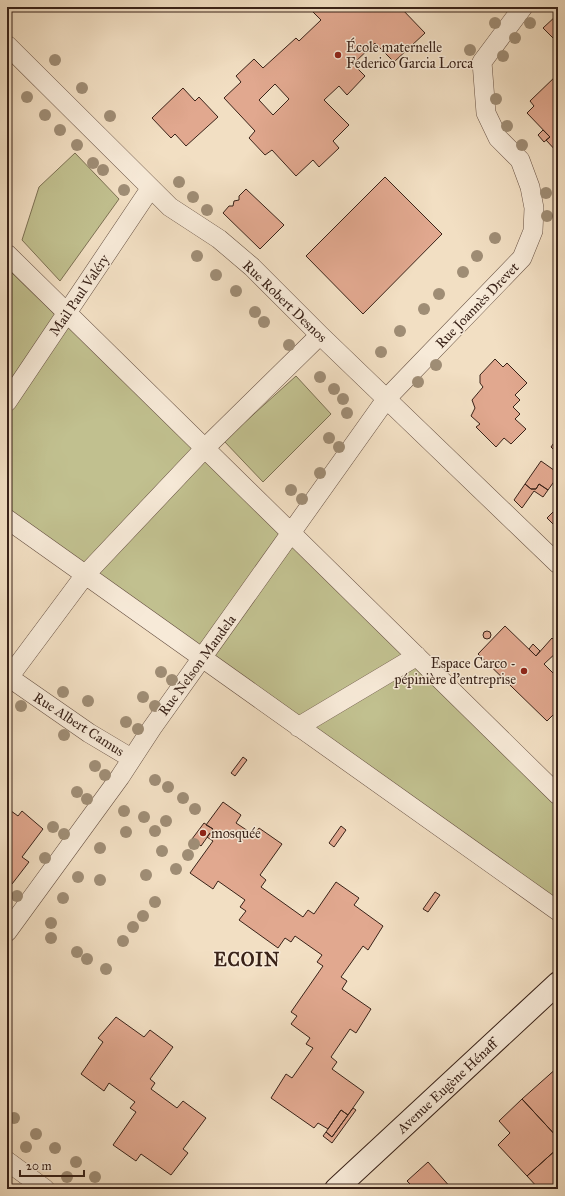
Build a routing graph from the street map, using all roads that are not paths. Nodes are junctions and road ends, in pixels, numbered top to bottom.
1 (523, 7) edge
2 (7, 45) edge
3 (150, 189) junction
4 (7, 254) edge
5 (67, 314) junction
6 (320, 335) junction
7 (387, 398) junction
8 (7, 402) edge
9 (205, 448) junction
10 (7, 519) edge
11 (291, 533) junction
12 (558, 564) edge
13 (85, 575) junction
14 (417, 656) junction
15 (202, 659) junction
16 (8, 676) edge
17 (298, 727) junction
18 (131, 758) junction
19 (558, 795) edge
20 (558, 911) edge
21 (7, 932) edge
22 (558, 983) edge
23 (7, 1161) edge
24 (45, 1189) edge
25 (336, 1189) edge

1 - 7 street, Rue Joannès Drevet
2 - 3 street, Rue Robert Desnos
3 - 5 street, Mail Paul Valéry
3 - 6 street, Rue Robert Desnos
4 - 5 street
5 - 8 street, Mail Paul Valéry
5 - 9 street
6 - 7 street, Rue Robert Desnos
6 - 9 street
7 - 11 street, Rue Nelson Mandela
7 - 12 street, Rue Robert Desnos
9 - 11 street
9 - 13 street
10 - 13 street
11 - 14 street
11 - 15 street, Rue Nelson Mandela
13 - 15 street
13 - 16 street
14 - 17 street
14 - 19 street
15 - 17 street
15 - 18 street, Rue Nelson Mandela
16 - 18 street, Rue Albert Camus
17 - 20 street
18 - 21 street, Rue Nelson Mandela
22 - 25 main road, Avenue Eugène Hénaff
23 - 24 street

